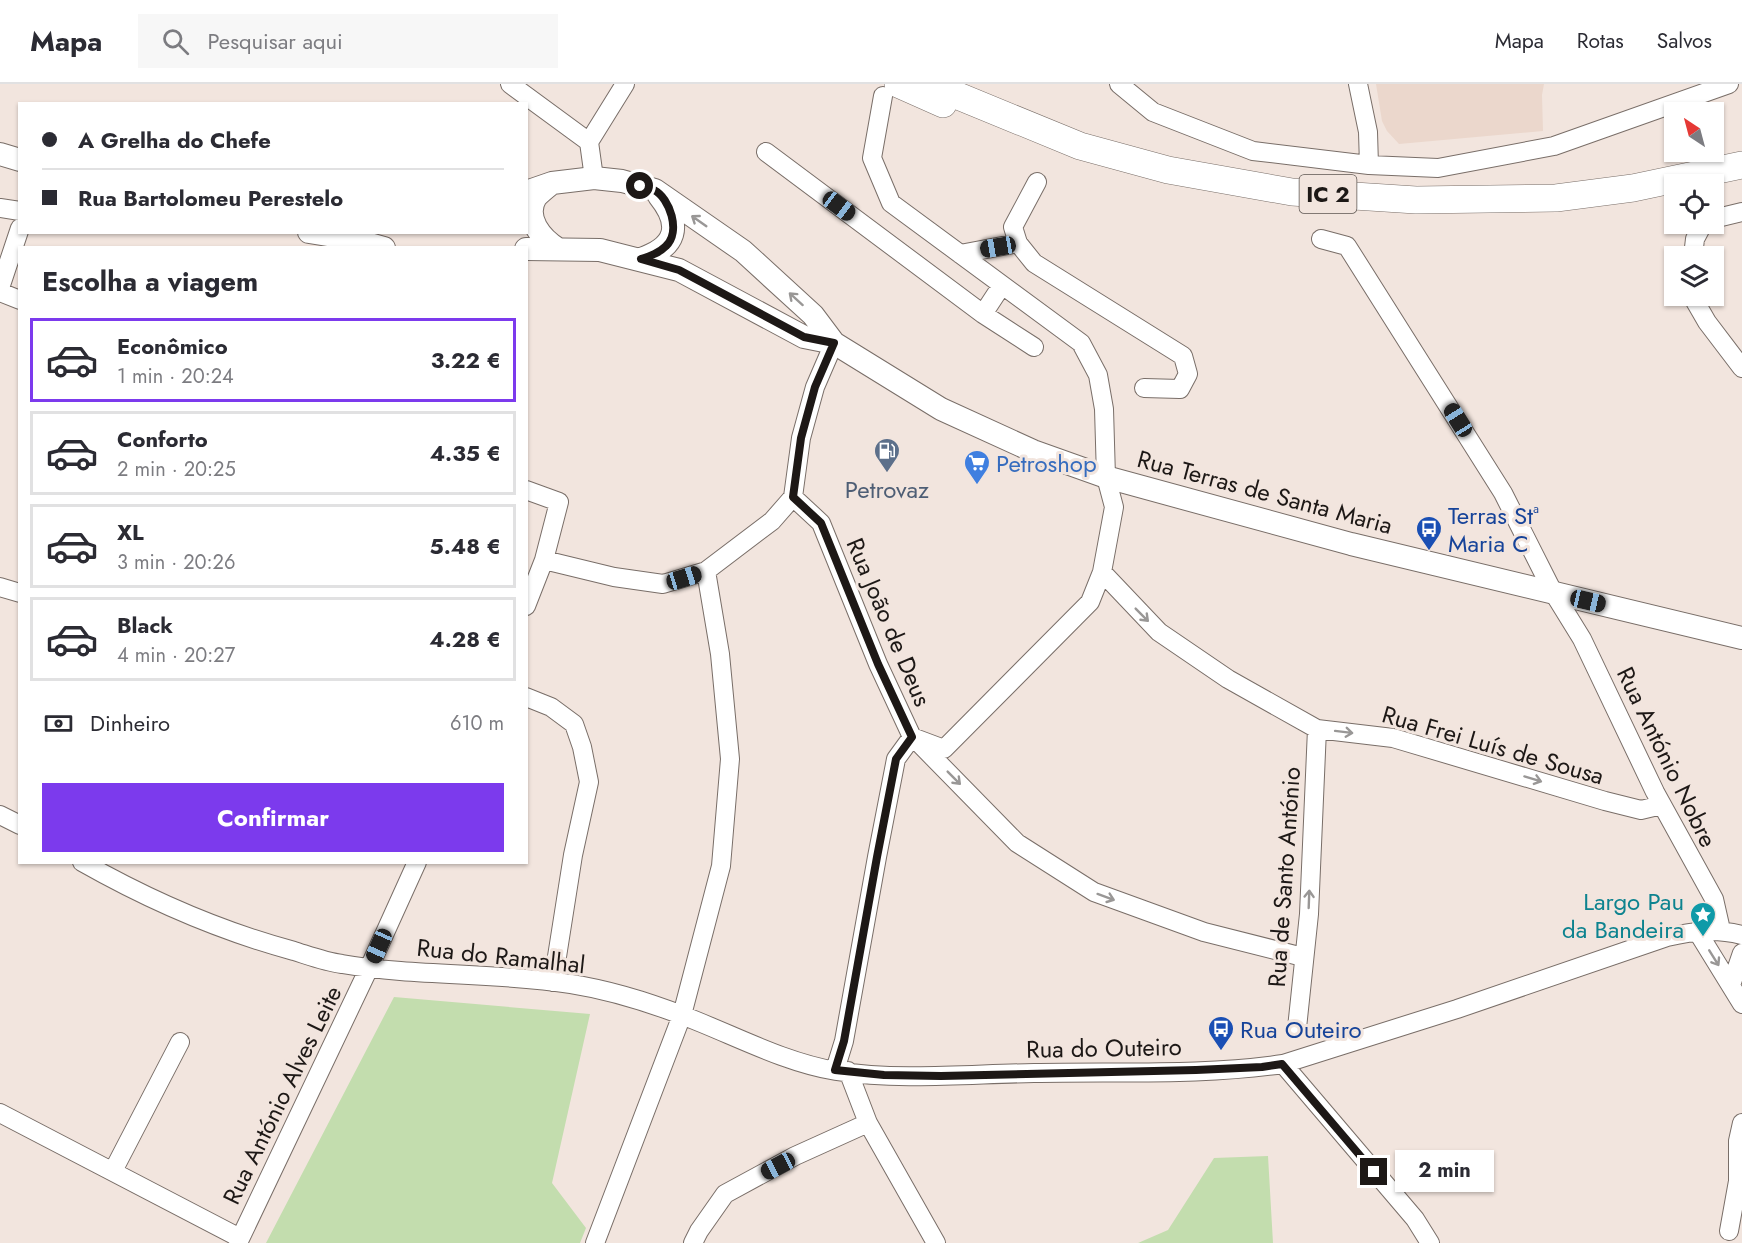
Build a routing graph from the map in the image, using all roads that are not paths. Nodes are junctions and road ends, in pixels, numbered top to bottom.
1 (510, 84) edge
2 (625, 84) edge
3 (1119, 84) edge
4 (1358, 84) edge
5 (1729, 84) edge
6 (907, 90) edge
7 (589, 142) junction
8 (766, 152) dead end
9 (0, 154) edge
10 (18, 159) edge
11 (1368, 165) junction
12 (1742, 165) edge
13 (594, 178) junction
14 (1742, 181) edge
15 (1037, 182) dead end
16 (552, 183) junction
17 (1724, 186) edge
18 (655, 190) junction
19 (528, 191) edge
20 (1664, 197) edge
21 (0, 208) edge
22 (18, 211) edge
23 (1742, 212) edge
24 (1724, 216) edge
25 (18, 234) edge
26 (321, 234) edge
27 (369, 234) edge
28 (352, 239) junction
29 (1321, 239) dead end
30 (1018, 243) junction
31 (377, 246) edge
32 (528, 249) edge
33 (558, 249) junction
34 (960, 254) junction
35 (641, 259) junction
36 (1002, 285) junction
37 (0, 290) edge
38 (18, 299) edge
39 (1698, 306) edge
40 (984, 314) junction
41 (834, 343) junction
42 (1034, 347) dead end
43 (1742, 368) edge
44 (1144, 388) dead end
45 (1106, 477) junction
46 (528, 491) edge
47 (793, 497) junction
48 (544, 560) junction
49 (706, 571) junction
50 (1101, 572) junction
51 (0, 587) edge
52 (18, 592) edge
53 (1553, 592) junction
54 (528, 601) edge
55 (1588, 601) junction
56 (1742, 638) edge
57 (1582, 639) junction
58 (528, 699) edge
59 (1317, 729) junction
60 (912, 737) junction
61 (1662, 805) junction
62 (86, 864) edge
63 (416, 864) edge
64 (1721, 930) junction
65 (1697, 931) junction
66 (1742, 935) edge
67 (1742, 952) edge
68 (1303, 957) junction
69 (369, 968) junction
70 (553, 982) junction
71 (1731, 985) junction
72 (1742, 1004) edge
73 (682, 1015) junction
74 (1297, 1028) dead end
75 (180, 1042) dead end
76 (781, 1055) joint
77 (1282, 1064) junction
78 (841, 1071) junction
79 (0, 1113) edge
80 (868, 1123) junction
81 (1742, 1124) edge
82 (112, 1171) junction
83 (1729, 1232) dead end
84 (239, 1240) edge
85 (595, 1243) edge
86 (693, 1243) edge
87 (936, 1243) edge
88 (1430, 1243) edge

1 - 7 street
2 - 7 street
3 - 11 street
4 - 11 street
5 - 11 street
6 - 12 highway, IC 2
6 - 20 highway, IC 2
6 - 34 street
7 - 13 street
8 - 40 street
9 - 10 main road
13 - 16 main road
13 - 18 main road
14 - 17 highway
15 - 30 street
16 - 19 main road
16 - 33 main road
18 - 35 main road
41 -> 18 main road
21 - 22 street
23 - 24 street
25 - 37 street
26 - 28 main road
27 - 28 main road
28 - 31 main road
29 - 53 street, Rua António Nobre
30 - 34 street
30 - 44 street
32 - 33 main road
33 - 35 main road
34 - 36 street
35 - 41 main road
36 - 40 street
36 - 45 street
37 - 38 street
39 - 43 street
40 - 42 street
41 - 45 main road, Rua Terras de Santa Maria
41 - 47 street
45 - 50 street
45 - 53 main road, Rua Terras de Santa Maria
46 - 48 street
47 - 49 street
47 - 60 street, Rua João de Deus
48 - 49 street
48 - 54 street
49 - 73 street
50 -> 59 street, Rua Frei Luís de Sousa
50 - 60 street
51 - 52 street
53 - 55 main road, Rua Terras de Santa Maria
53 - 57 street, Rua António Nobre
55 - 56 main road, Rua Terras de Santa Maria
55 - 57 street
57 - 61 street, Rua António Nobre
58 - 70 street
59 -> 61 street, Rua Frei Luís de Sousa
68 -> 59 street, Rua de Santo António
60 -> 68 street
60 - 78 street, Rua João de Deus
61 - 64 street, Rua António Nobre
62 - 69 street, Rua do Ramalhal
63 - 69 street, Rua António Alves Leite
64 - 65 street
64 - 66 street
65 -> 71 street
65 - 77 street, Rua do Outeiro
67 - 71 street
68 - 74 street, Rua de Santo António
69 - 70 street, Rua do Ramalhal
69 - 84 street, Rua António Alves Leite
70 - 73 street, Rua do Ramalhal
71 - 72 street
73 - 76 street, Rua do Ramalhal
73 - 85 street
75 - 82 street
76 - 78 street, Rua do Outeiro
77 - 78 street, Rua do Outeiro
77 - 88 street
78 - 80 street
79 - 82 street
80 - 86 street
80 - 87 street
81 - 83 street
82 - 84 street

